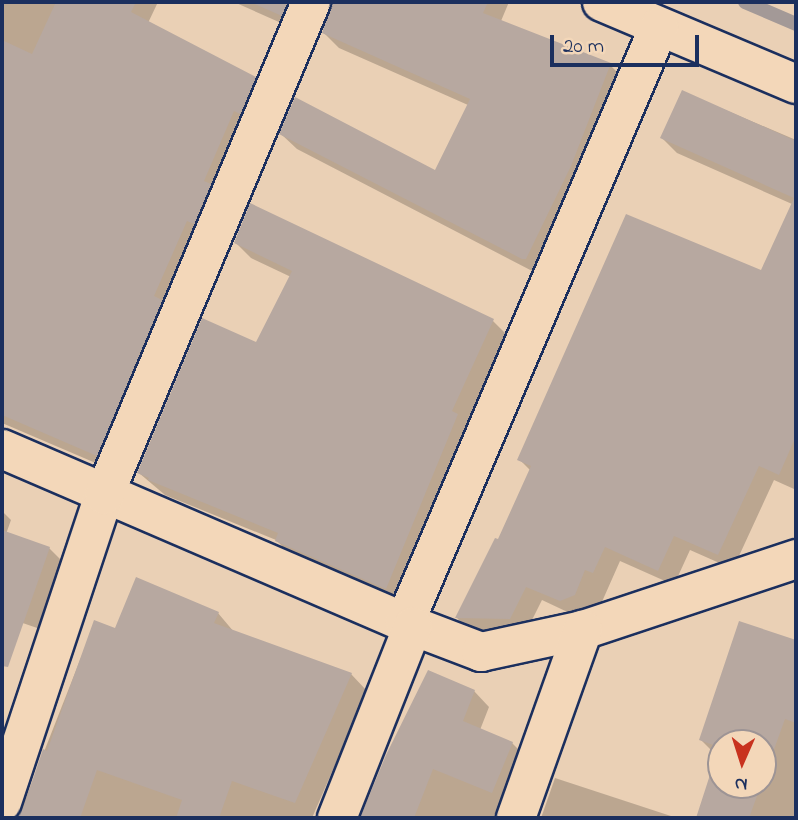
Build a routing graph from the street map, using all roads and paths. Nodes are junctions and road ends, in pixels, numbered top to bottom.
1 (311, 2) edge
2 (602, 2) edge
3 (659, 27) junction
4 (796, 84) edge
5 (2, 449) edge
6 (104, 495) junction
7 (792, 551) edge
8 (409, 624) junction
9 (583, 630) junction
10 (2, 802) edge
11 (337, 818) edge
12 (516, 818) edge

1 - 6 street
2 - 3 street
3 - 4 street
3 - 8 street
5 - 6 street
6 - 8 street
6 - 10 street
7 - 9 street
8 - 9 street
8 - 11 street
9 - 12 street

